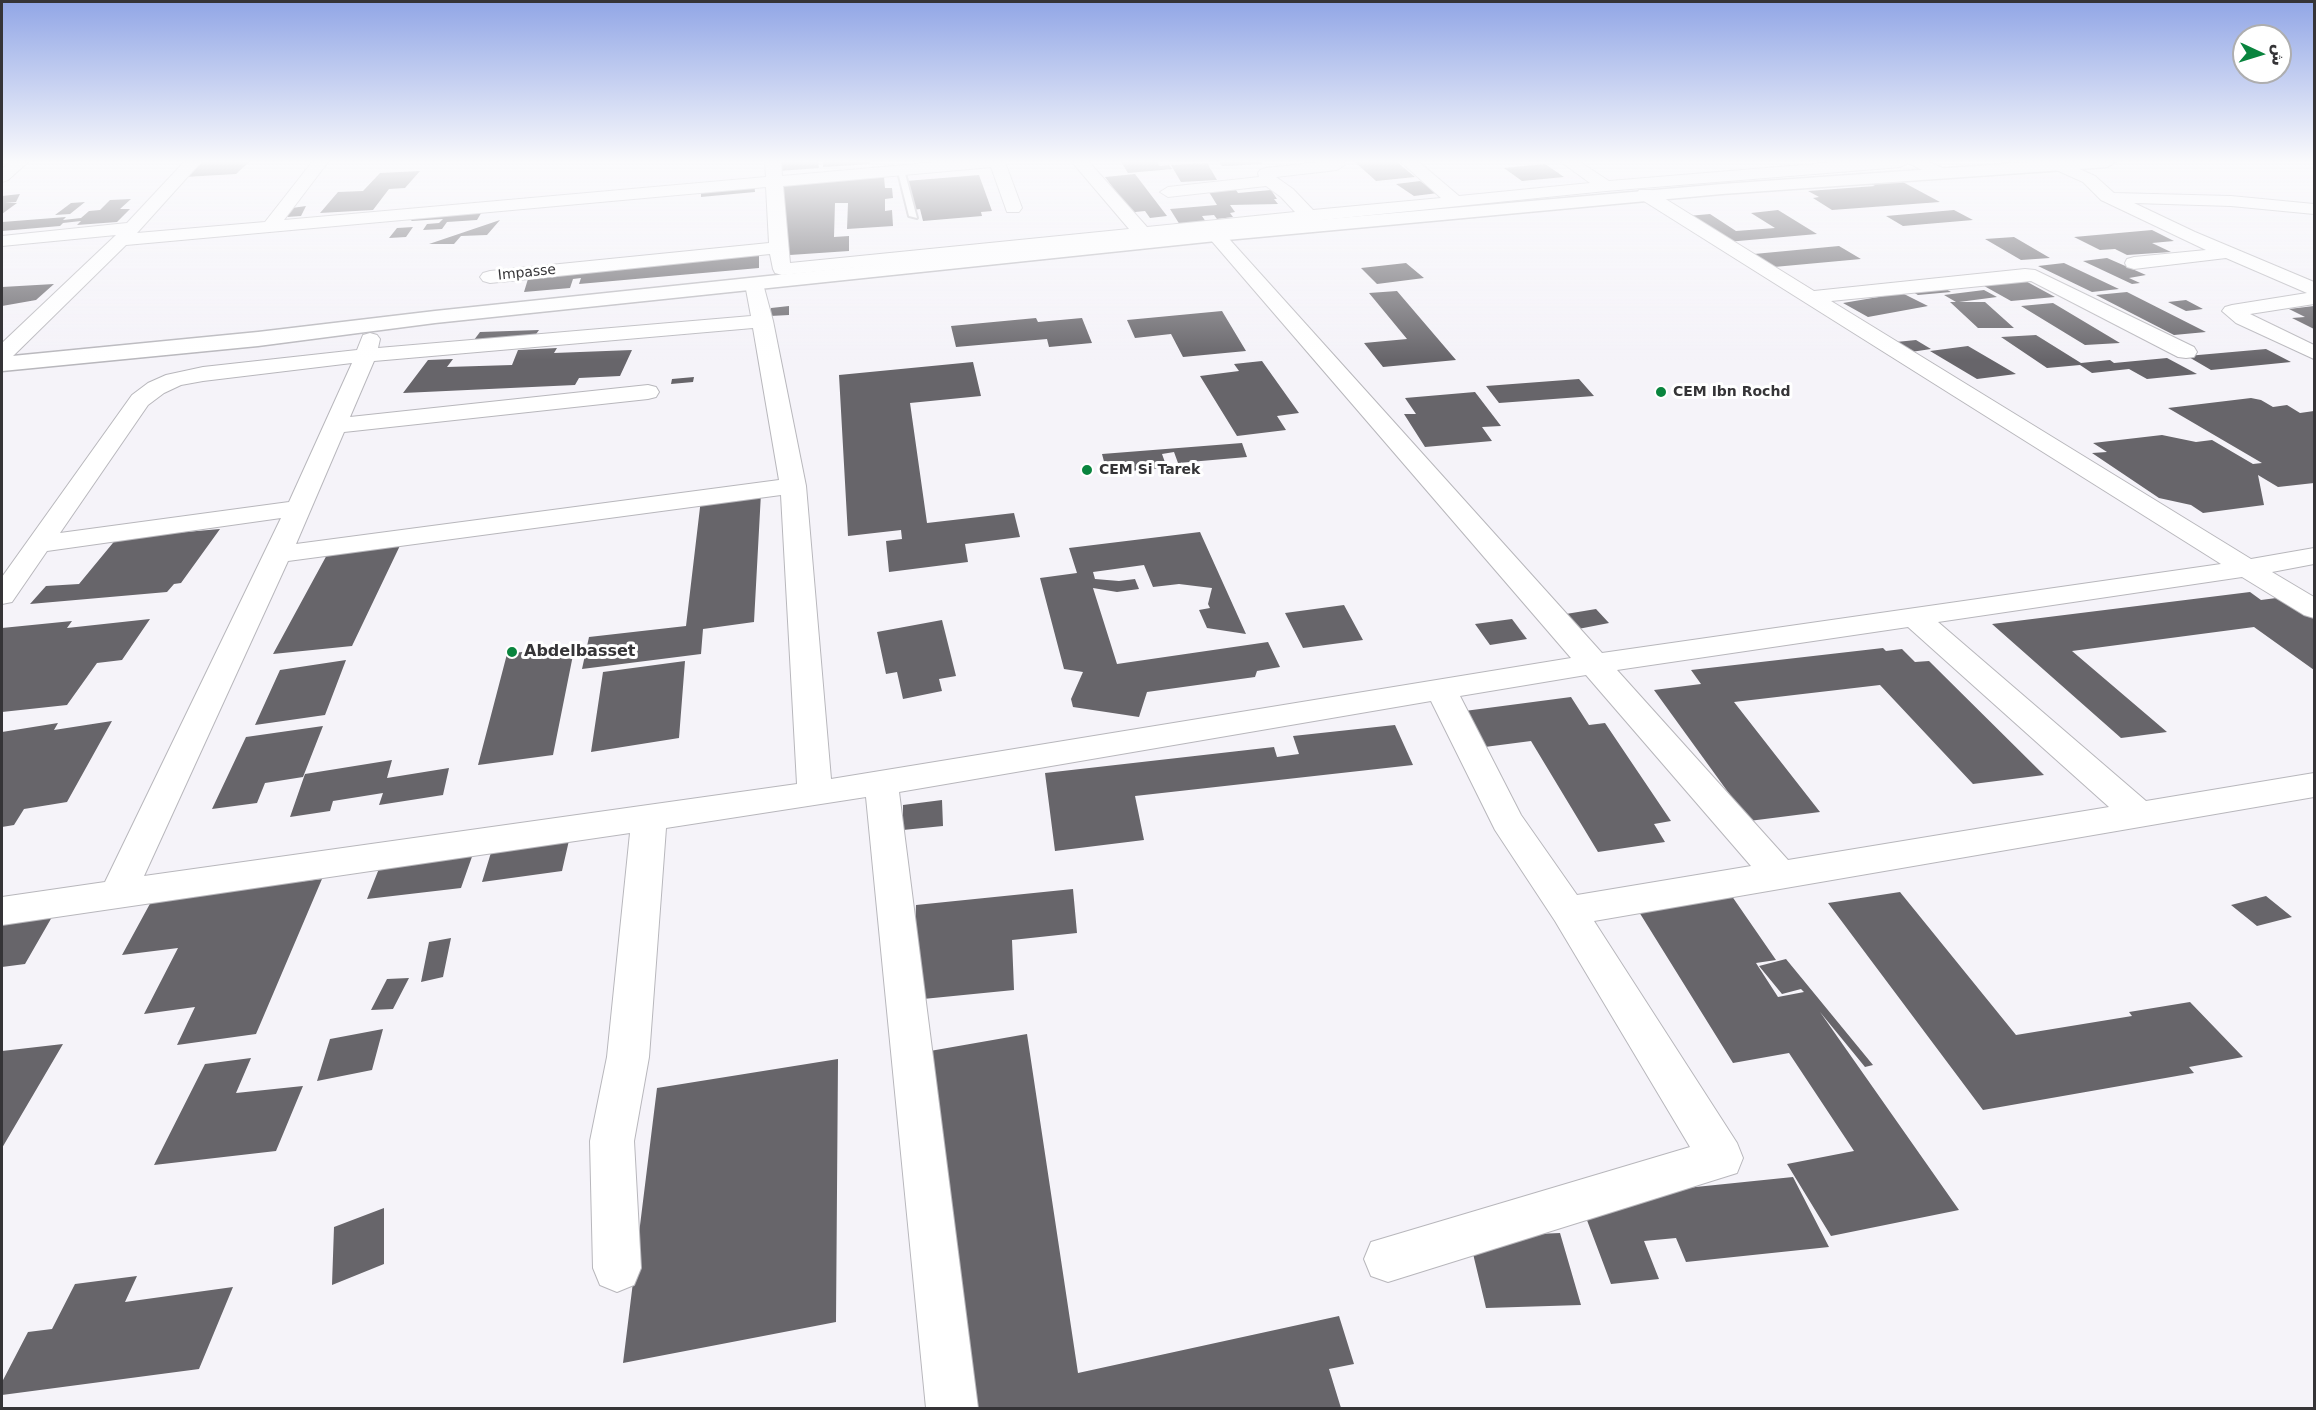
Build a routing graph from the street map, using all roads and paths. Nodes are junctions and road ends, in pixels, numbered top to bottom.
1 (131, 228) edge
2 (238, 228) edge
3 (777, 228) edge
4 (1138, 228) edge
5 (1191, 228) edge
6 (1263, 228) edge
7 (1699, 228) edge
8 (2174, 228) edge
9 (1141, 231) junction
10 (125, 234) junction
11 (1216, 235) junction
12 (2, 240) edge
13 (778, 248) junction
14 (2227, 253) junction
15 (2134, 263) dead end
16 (2314, 273) edge
17 (783, 275) junction
18 (490, 277) dead end
19 (2289, 277) junction
20 (755, 284) junction
21 (2314, 289) edge
22 (1811, 297) junction
23 (2314, 298) edge
24 (763, 321) junction
25 (373, 326) junction
26 (2186, 352) dead end
27 (2314, 353) edge
28 (2, 354) edge
29 (366, 355) junction
30 (2, 364) edge
31 (648, 392) dead end
32 (335, 426) junction
33 (793, 486) junction
34 (299, 508) junction
35 (38, 544) junction
36 (278, 554) junction
37 (2314, 556) edge
38 (2247, 568) junction
39 (2, 596) edge
40 (2314, 609) edge
41 (1914, 617) junction
42 (1592, 664) junction
43 (1441, 689) junction
44 (882, 783) junction
45 (2314, 785) edge
46 (815, 794) junction
47 (2138, 813) junction
48 (649, 818) junction
49 (1781, 876) junction
50 (117, 895) junction
51 (2, 911) edge
52 (1568, 911) junction
53 (1388, 1259) dead end
54 (617, 1268) dead end
55 (952, 1408) edge

1 - 10 street
2 - 10 street
3 - 13 street
4 - 9 street
5 - 9 street
6 - 11 main road
7 - 22 street
8 - 14 street
9 - 17 street
10 - 12 street
10 - 28 street
11 - 17 main road
11 - 42 street
13 - 17 street
13 - 18 street, Impasse
14 - 15 street
14 - 19 street
16 - 19 street
17 - 20 main road
19 - 21 street
20 - 24 street
20 - 25 main road
22 - 26 street
22 - 38 street
23 - 27 street
24 - 29 street
24 - 33 street
25 - 29 street
25 - 30 main road
29 - 32 street
29 - 35 street
31 - 32 street
32 - 34 street
33 - 36 street
33 - 46 street
34 - 35 street
34 - 36 street
35 - 39 street
36 - 50 street
37 - 38 street
38 - 40 street
38 - 41 street
41 - 42 street
41 - 47 street
42 - 43 street
42 - 49 street
43 - 44 street
43 - 52 street
44 - 46 street
44 - 55 street
45 - 47 street
46 - 48 street
47 - 49 street
48 - 50 street
48 - 54 street
49 - 52 street
50 - 51 street
52 - 53 street

